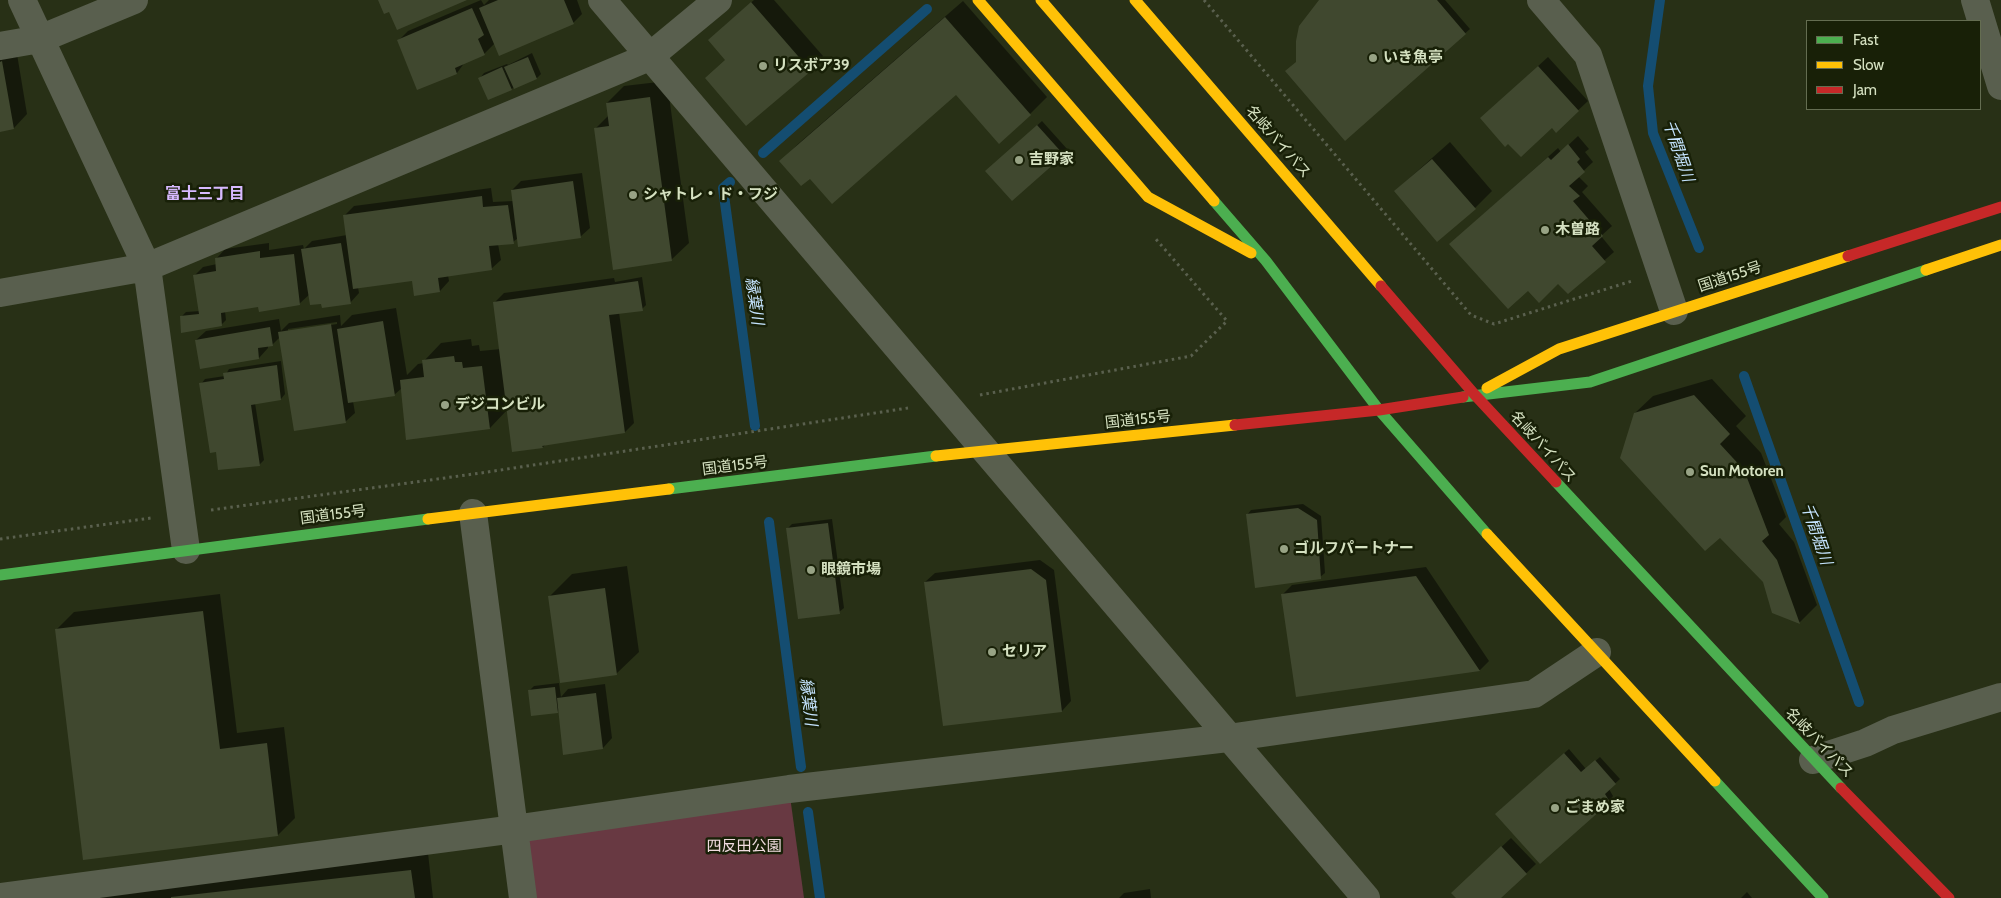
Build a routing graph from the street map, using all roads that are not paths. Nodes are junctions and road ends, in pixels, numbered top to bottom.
1 (22, 0) edge
2 (134, 0) edge
3 (602, 0) edge
4 (718, 0) edge
5 (978, 0) edge
6 (1042, 0) edge
7 (1135, 0) edge
8 (1141, 0) edge
9 (1541, 0) edge
10 (1975, 0) edge
11 (1147, 13) junction
12 (40, 38) junction
13 (0, 46) edge
14 (649, 58) junction
15 (2001, 86) edge
16 (2001, 207) edge
17 (2001, 245) edge
18 (1266, 261) junction
19 (147, 267) junction
20 (0, 293) edge
21 (1674, 311) junction
22 (1475, 394) junction
23 (1379, 410) junction
24 (987, 450) junction
25 (473, 513) junction
26 (186, 550) junction
27 (0, 575) edge
28 (1597, 652) junction
29 (2001, 697) edge
30 (1228, 738) junction
31 (1813, 760) junction
32 (515, 829) junction
33 (1941, 893) edge
34 (0, 897) edge
35 (523, 898) edge
36 (1366, 898) edge
37 (1823, 898) edge
38 (1949, 898) edge

1 - 12 street
2 - 12 street
3 - 14 street
4 - 14 street
5 - 18 highway
6 - 18 highway
7 - 11 highway, 名岐バイパス
8 - 11 highway
9 - 21 street
10 - 15 street
11 - 22 highway, 名岐バイパス
12 - 13 street
12 - 19 street
14 - 19 street
14 - 24 street
16 - 21 highway, 国道155号
17 - 22 highway, 国道155号
18 - 23 highway
19 - 20 street
19 - 26 street
21 - 22 highway, 国道155号
22 - 23 highway, 国道155号
22 - 31 highway, 名岐バイパス
23 - 24 highway, 国道155号
23 - 28 highway
24 - 25 highway, 国道155号
24 - 30 street
25 - 26 highway, 国道155号
25 - 32 street
26 - 27 highway, 国道155号
28 - 30 street
28 - 37 highway
29 - 31 street
30 - 32 street
30 - 36 street
31 - 33 highway, 名岐バイパス
32 - 34 street
32 - 35 street
33 - 38 highway, 名岐バイパス

